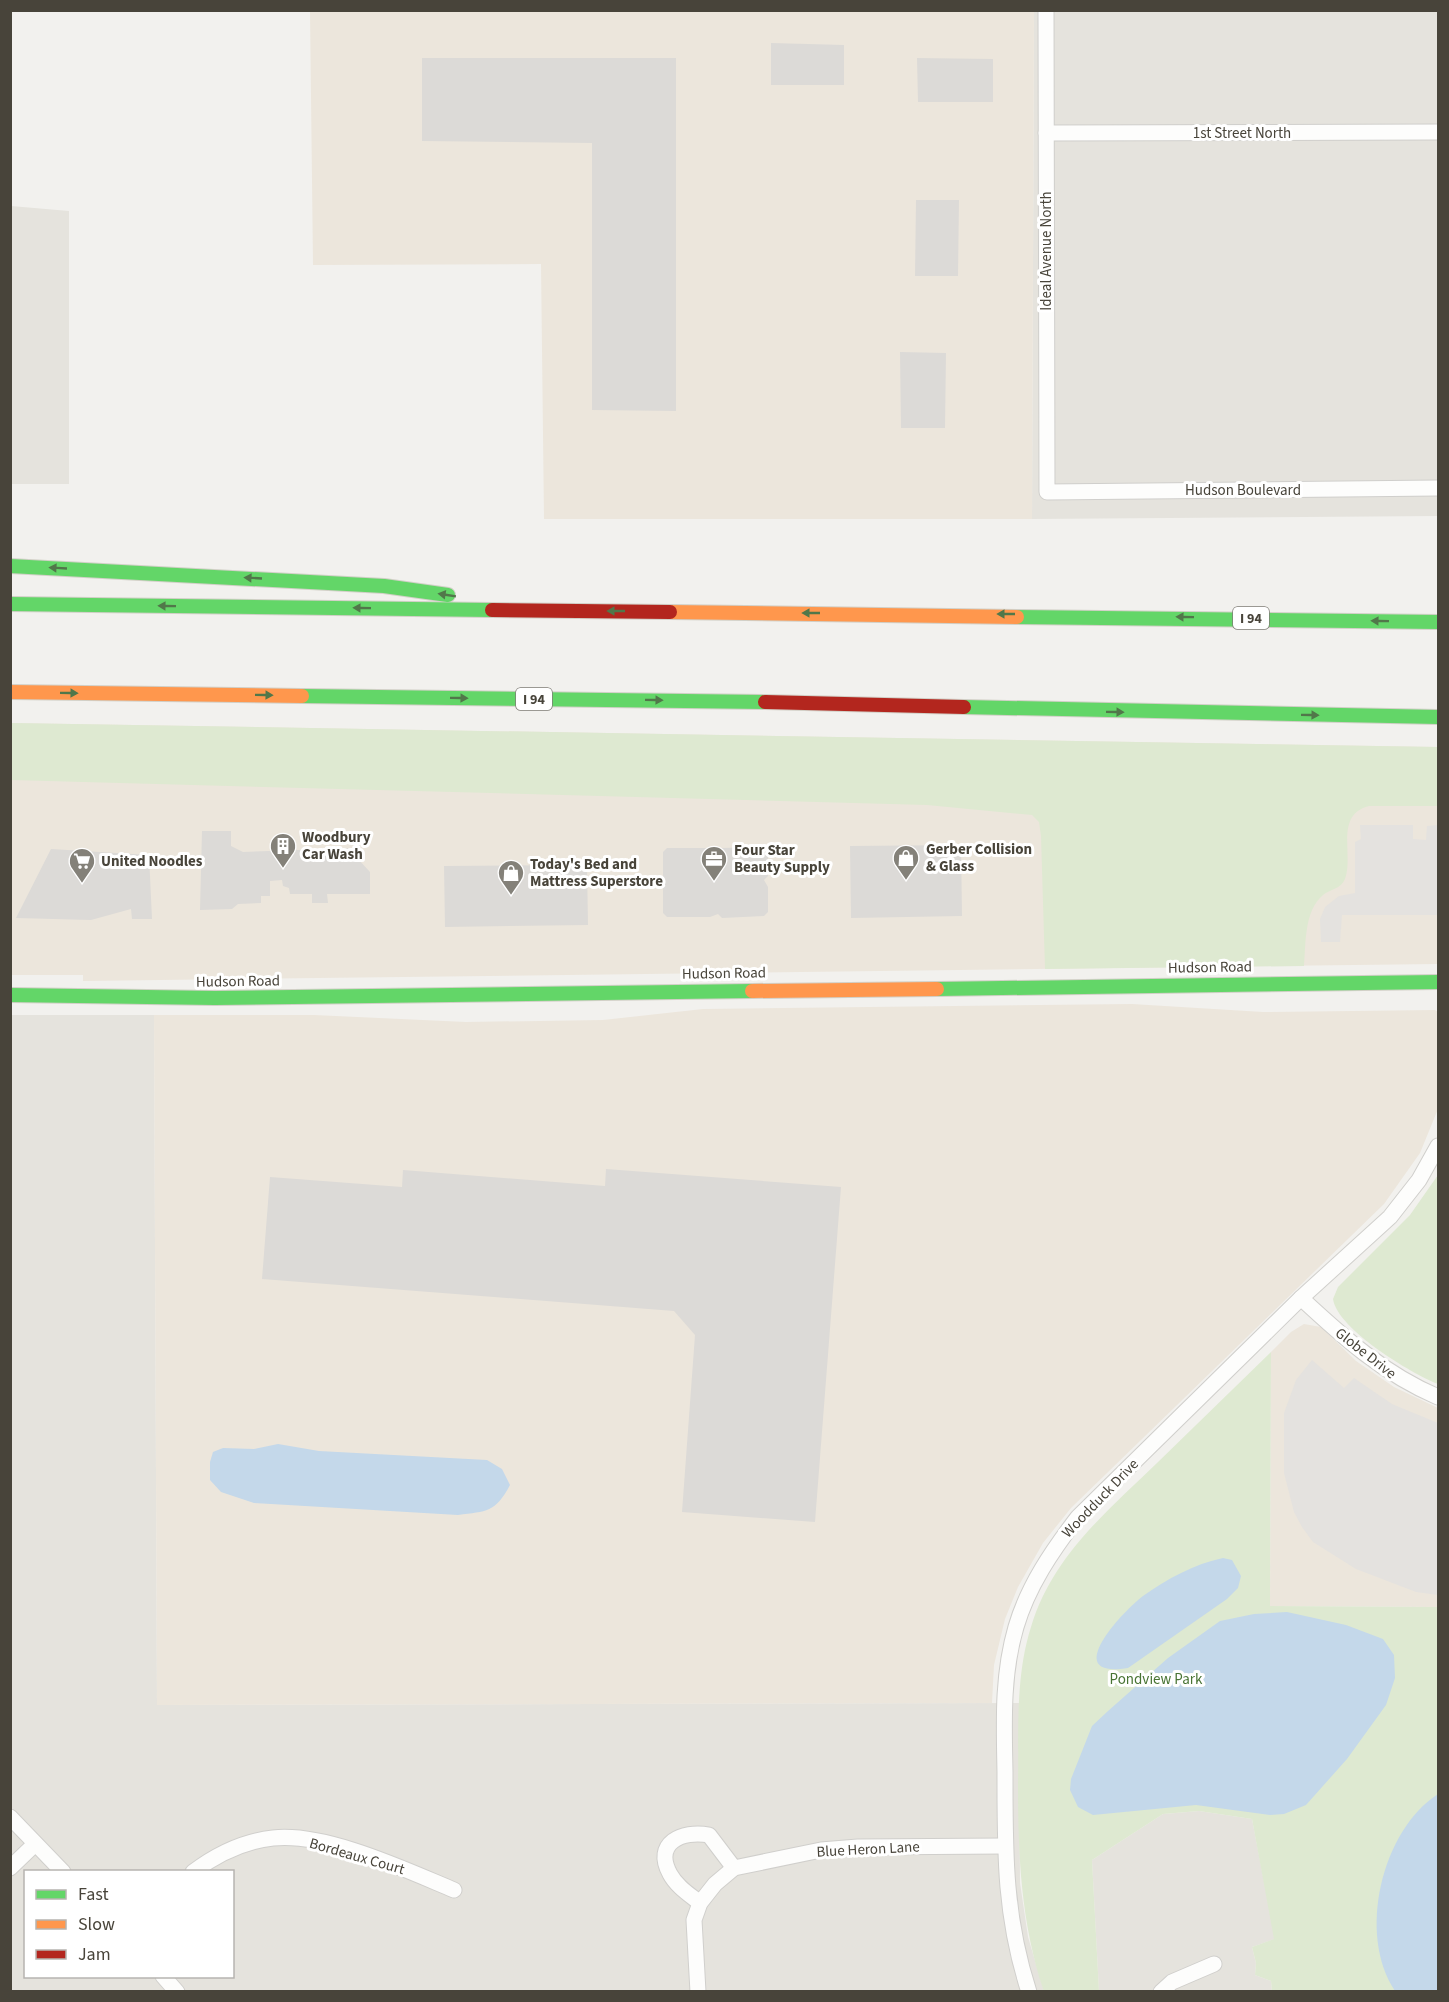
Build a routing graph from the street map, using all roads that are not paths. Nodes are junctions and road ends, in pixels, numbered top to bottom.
1 (1046, 10) edge
2 (1438, 132) edge
3 (1046, 133) junction
4 (1438, 488) edge
5 (1047, 492) joint
6 (10, 566) edge
7 (10, 604) edge
8 (547, 611) junction
9 (1438, 622) edge
10 (10, 692) edge
11 (1438, 717) edge
12 (1438, 982) edge
13 (10, 995) edge
14 (1438, 1146) edge
15 (1301, 1298) junction
16 (1438, 1397) edge
17 (10, 1816) edge
18 (35, 1844) junction
19 (1005, 1846) junction
20 (10, 1868) edge
21 (734, 1868) junction
22 (61, 1870) edge
23 (196, 1870) edge
24 (454, 1890) dead end
25 (700, 1903) junction
26 (1214, 1964) dead end
27 (164, 1978) edge
28 (177, 1992) edge
29 (698, 1992) edge
30 (1029, 1992) edge
31 (1161, 1992) edge

1 - 3 street, Ideal Avenue North
2 - 3 street, 1st Street North
3 - 5 street, Ideal Avenue North
4 - 5 street, Hudson Boulevard
8 -> 6 main road
8 -> 7 main road, I 94
9 -> 8 main road, I 94
10 -> 11 main road, I 94
12 - 13 main road, Hudson Road
14 - 15 street, Woodduck Drive
15 - 16 street, Globe Drive
15 - 19 street, Woodduck Drive
17 - 18 street
18 - 20 street
18 - 22 street
19 - 21 street, Blue Heron Lane
19 - 30 street, Woodduck Drive
21 - 25 street
21 - 25 street
23 - 24 street, Bordeaux Court
25 - 29 street
26 - 31 street
27 - 28 street

